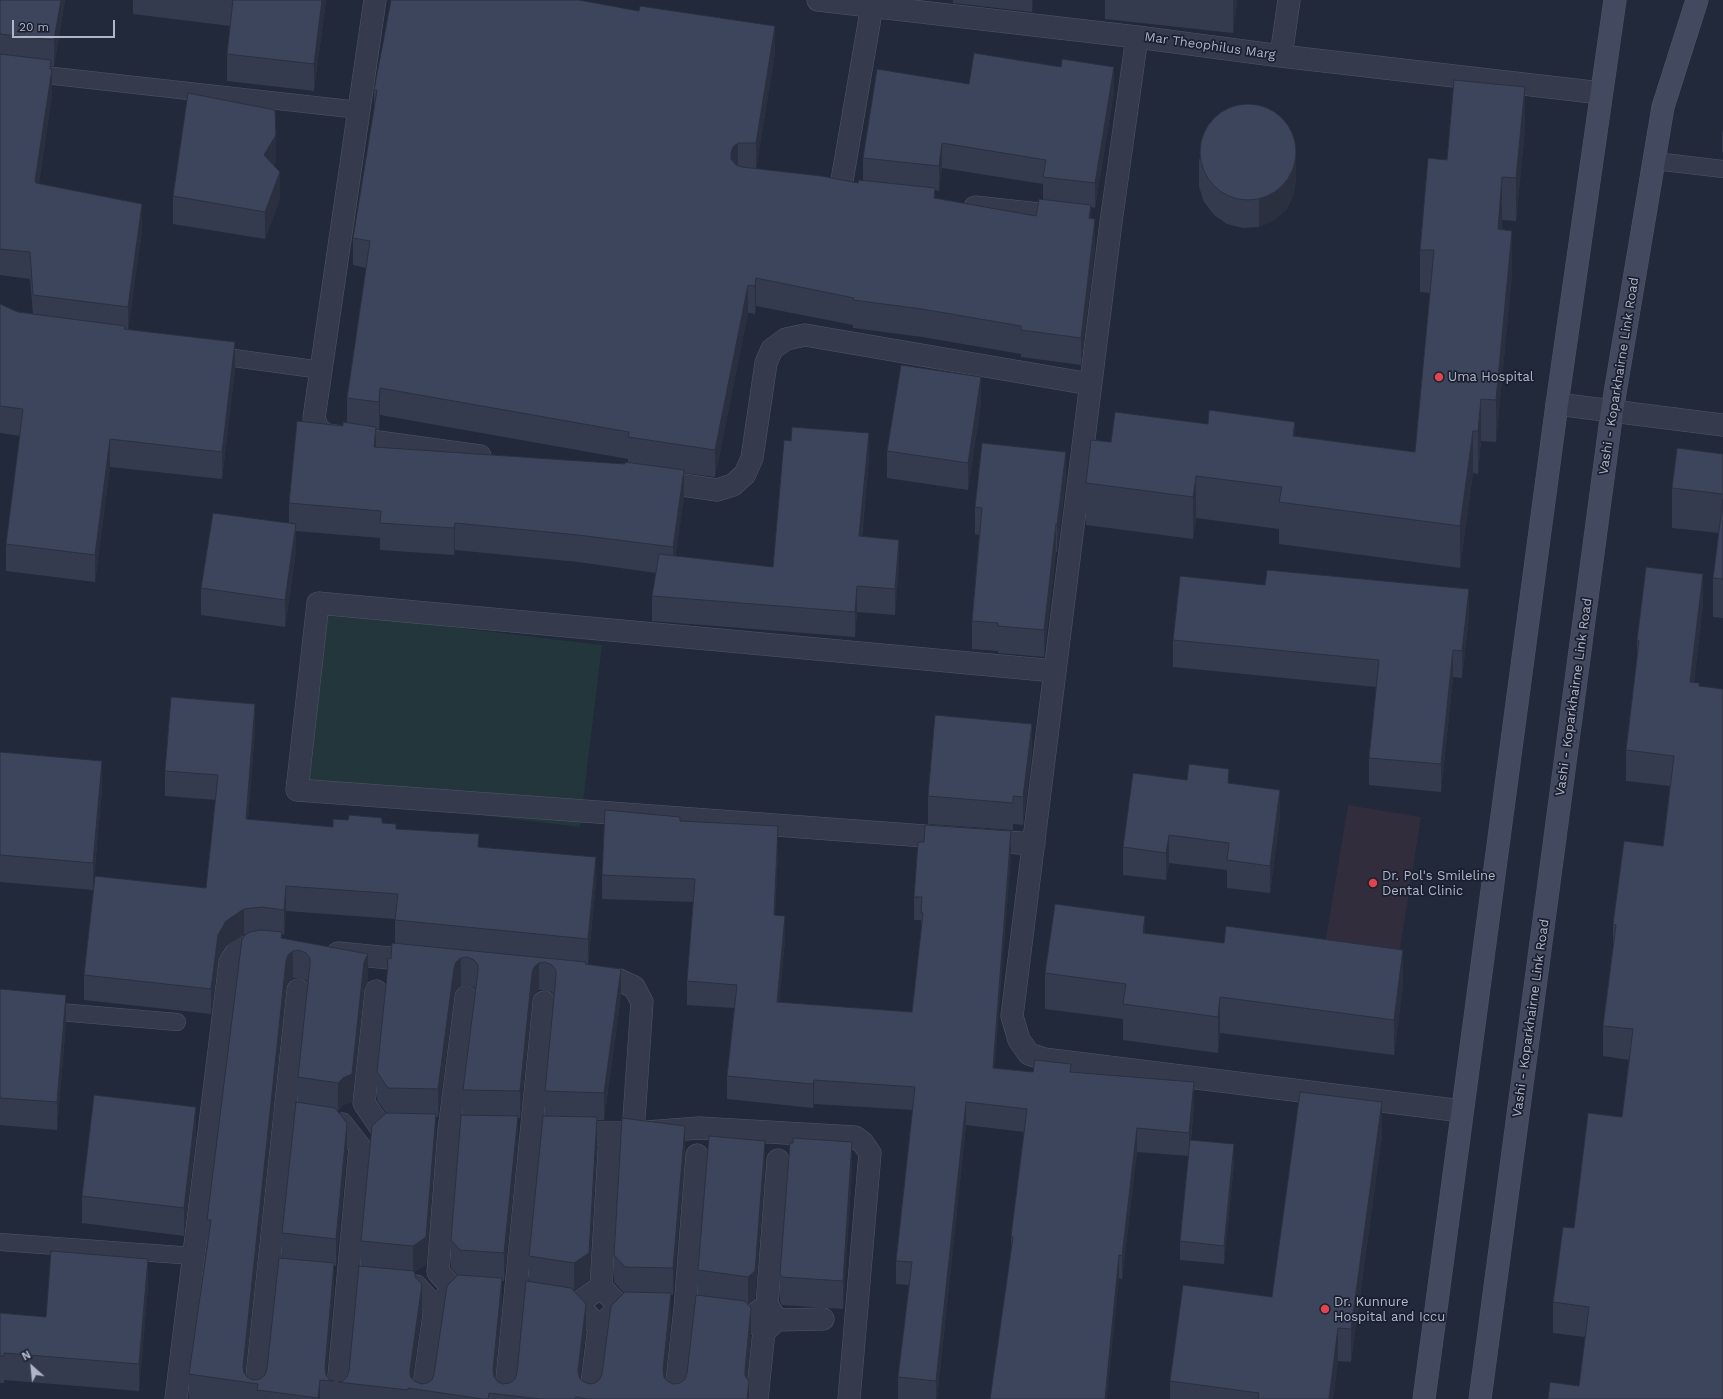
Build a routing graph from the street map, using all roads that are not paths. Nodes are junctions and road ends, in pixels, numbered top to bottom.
1 (375, 0) edge
2 (818, 0) edge
3 (1289, 0) edge
4 (1615, 0) edge
5 (1697, 0) edge
6 (872, 6) junction
7 (1137, 37) junction
8 (1281, 56) junction
9 (0, 70) edge
10 (1601, 93) junction
11 (359, 110) junction
12 (1655, 161) junction
13 (1723, 169) edge
14 (818, 190) edge
15 (840, 192) junction
16 (863, 195) edge
17 (956, 205) edge
18 (1098, 220) junction
19 (197, 353) edge
20 (321, 370) junction
21 (1090, 384) junction
22 (1557, 404) junction
23 (1612, 411) junction
24 (1723, 425) edge
25 (501, 459) edge
26 (634, 478) edge
27 (1055, 671) junction
28 (1034, 844) junction
29 (292, 948) edge
30 (316, 951) edge
31 (440, 963) edge
32 (573, 976) edge
33 (298, 990) dead end
34 (376, 991) dead end
35 (466, 997) dead end
36 (544, 1002) dead end
37 (0, 1007) edge
38 (177, 1022) dead end
39 (364, 1103) junction
40 (1462, 1111) junction
41 (284, 1115) junction
42 (342, 1124) junction
43 (381, 1128) junction
44 (404, 1128) edge
45 (426, 1129) edge
46 (449, 1130) junction
47 (471, 1131) edge
48 (508, 1131) edge
49 (531, 1132) junction
50 (633, 1133) junction
51 (610, 1134) junction
52 (360, 1147) junction
53 (697, 1154) dead end
54 (778, 1160) dead end
55 (0, 1242) edge
56 (194, 1256) junction
57 (267, 1272) junction
58 (438, 1272) junction
59 (289, 1274) edge
60 (326, 1277) edge
61 (349, 1279) junction
62 (371, 1281) edge
63 (394, 1284) edge
64 (416, 1286) junction
65 (601, 1287) junction
66 (454, 1290) junction
67 (516, 1294) junction
68 (577, 1304) junction
69 (435, 1307) junction
70 (620, 1307) junction
71 (685, 1308) junction
72 (765, 1318) junction
73 (823, 1319) dead end
74 (599, 1326) junction
75 (255, 1395) edge
76 (337, 1397) dead end
77 (176, 1399) edge
78 (422, 1399) edge
79 (505, 1399) edge
80 (590, 1399) edge
81 (675, 1399) edge
82 (757, 1399) edge
83 (849, 1399) edge
84 (1424, 1399) edge
85 (1480, 1399) edge

1 - 11 street
2 - 6 street, Mar Theophilus Marg
3 - 8 street
4 - 10 main road
5 - 12 main road, Vashi - Koparkhairne Link Road
6 - 7 street, Mar Theophilus Marg
6 - 15 street
7 - 8 street, Mar Theophilus Marg
7 - 18 street
8 - 10 street, Mar Theophilus Marg
9 - 11 lane
10 - 22 main road
11 - 20 street
12 - 13 lane
12 - 23 main road, Vashi - Koparkhairne Link Road
14 - 15 street
15 - 16 street
17 - 18 street
18 - 21 street
19 - 20 lane
20 - 25 street
21 - 26 street
21 - 27 street
22 - 23 street
22 - 40 main road
23 - 24 street
23 - 85 main road, Vashi - Koparkhairne Link Road
27 - 28 street
27 - 28 street
28 - 40 street
29 - 56 street
30 - 31 street
32 - 50 street
33 - 41 street
34 - 39 street
35 - 46 street
36 - 49 street
37 - 38 lane
39 - 42 street
39 - 43 street
40 - 84 main road
41 - 42 street
41 - 57 street
42 - 52 street
43 - 44 street
43 - 52 street
45 - 46 street
46 - 47 street
46 - 58 street
48 - 49 street
49 - 51 street
49 - 67 street
50 - 51 street
50 - 83 street
51 - 65 street
52 - 61 street
53 - 71 street
54 - 72 street
55 - 56 lane
56 - 77 street
57 - 59 street
57 - 75 street
58 - 64 street
58 - 66 street
60 - 61 street
61 - 62 street
61 - 76 street
63 - 64 street
64 - 69 street
65 - 68 street
65 - 70 street
66 - 67 street
66 - 69 street
67 - 68 street
67 - 79 street
68 - 74 street
69 - 78 street
70 - 71 street
70 - 74 street
71 - 72 street
71 - 81 street
72 - 73 street
72 - 82 street
74 - 80 street

